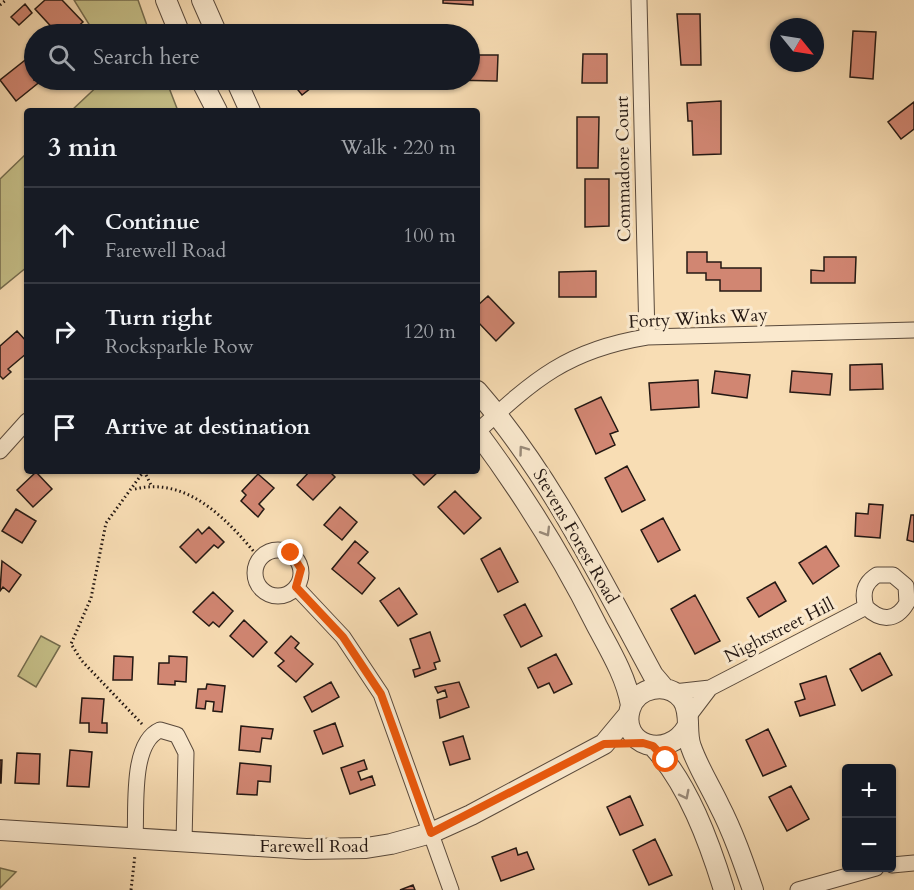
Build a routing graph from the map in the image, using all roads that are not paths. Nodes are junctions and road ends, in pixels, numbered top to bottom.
1 (165, 0) edge
2 (202, 0) edge
3 (639, 0) edge
4 (176, 24) edge
5 (213, 24) edge
6 (206, 90) edge
7 (241, 90) edge
8 (216, 108) edge
9 (249, 108) edge
10 (914, 330) edge
11 (647, 337) junction
12 (480, 394) edge
13 (497, 414) junction
14 (24, 424) edge
15 (480, 429) edge
16 (480, 436) edge
17 (0, 451) edge
18 (296, 587) junction
19 (866, 608) dead end
20 (710, 688) junction
21 (669, 690) junction
22 (630, 710) junction
23 (687, 722) junction
24 (604, 744) junction
25 (648, 744) junction
26 (0, 830) edge
27 (431, 833) junction
28 (135, 838) junction
29 (184, 842) junction
30 (914, 863) edge
31 (896, 865) edge
32 (859, 872) edge
33 (451, 890) edge
34 (724, 890) edge
35 (753, 890) edge
36 (798, 890) edge

1 - 4 street
2 - 5 street
3 - 11 street, Commadore Court
6 - 8 street
7 - 9 street
10 - 11 street, Forty Winks Way
11 - 13 street, Forty Winks Way
12 - 13 street, Stevens Forest Road
13 - 15 street, Forty Winks Way
21 -> 13 street, Stevens Forest Road
14 - 17 street
16 -> 22 street, Stevens Forest Road
18 - 18 street
18 - 27 street
19 - 20 street, Nightstreet Hill
20 - 21 street
20 - 23 street
21 - 22 street
21 - 23 street, Stevens Forest Road
22 - 24 street, Farewell Road
22 - 25 street, Stevens Forest Road
23 - 25 street
23 - 35 street, Stevens Forest Road
24 - 25 street, Farewell Road
24 - 27 street, Farewell Road
25 -> 34 street, Stevens Forest Road
26 - 28 street, Farewell Road
27 - 29 street, Farewell Road
27 - 33 street
28 - 29 street, Farewell Road
28 - 29 street
30 - 31 street
32 - 36 street

